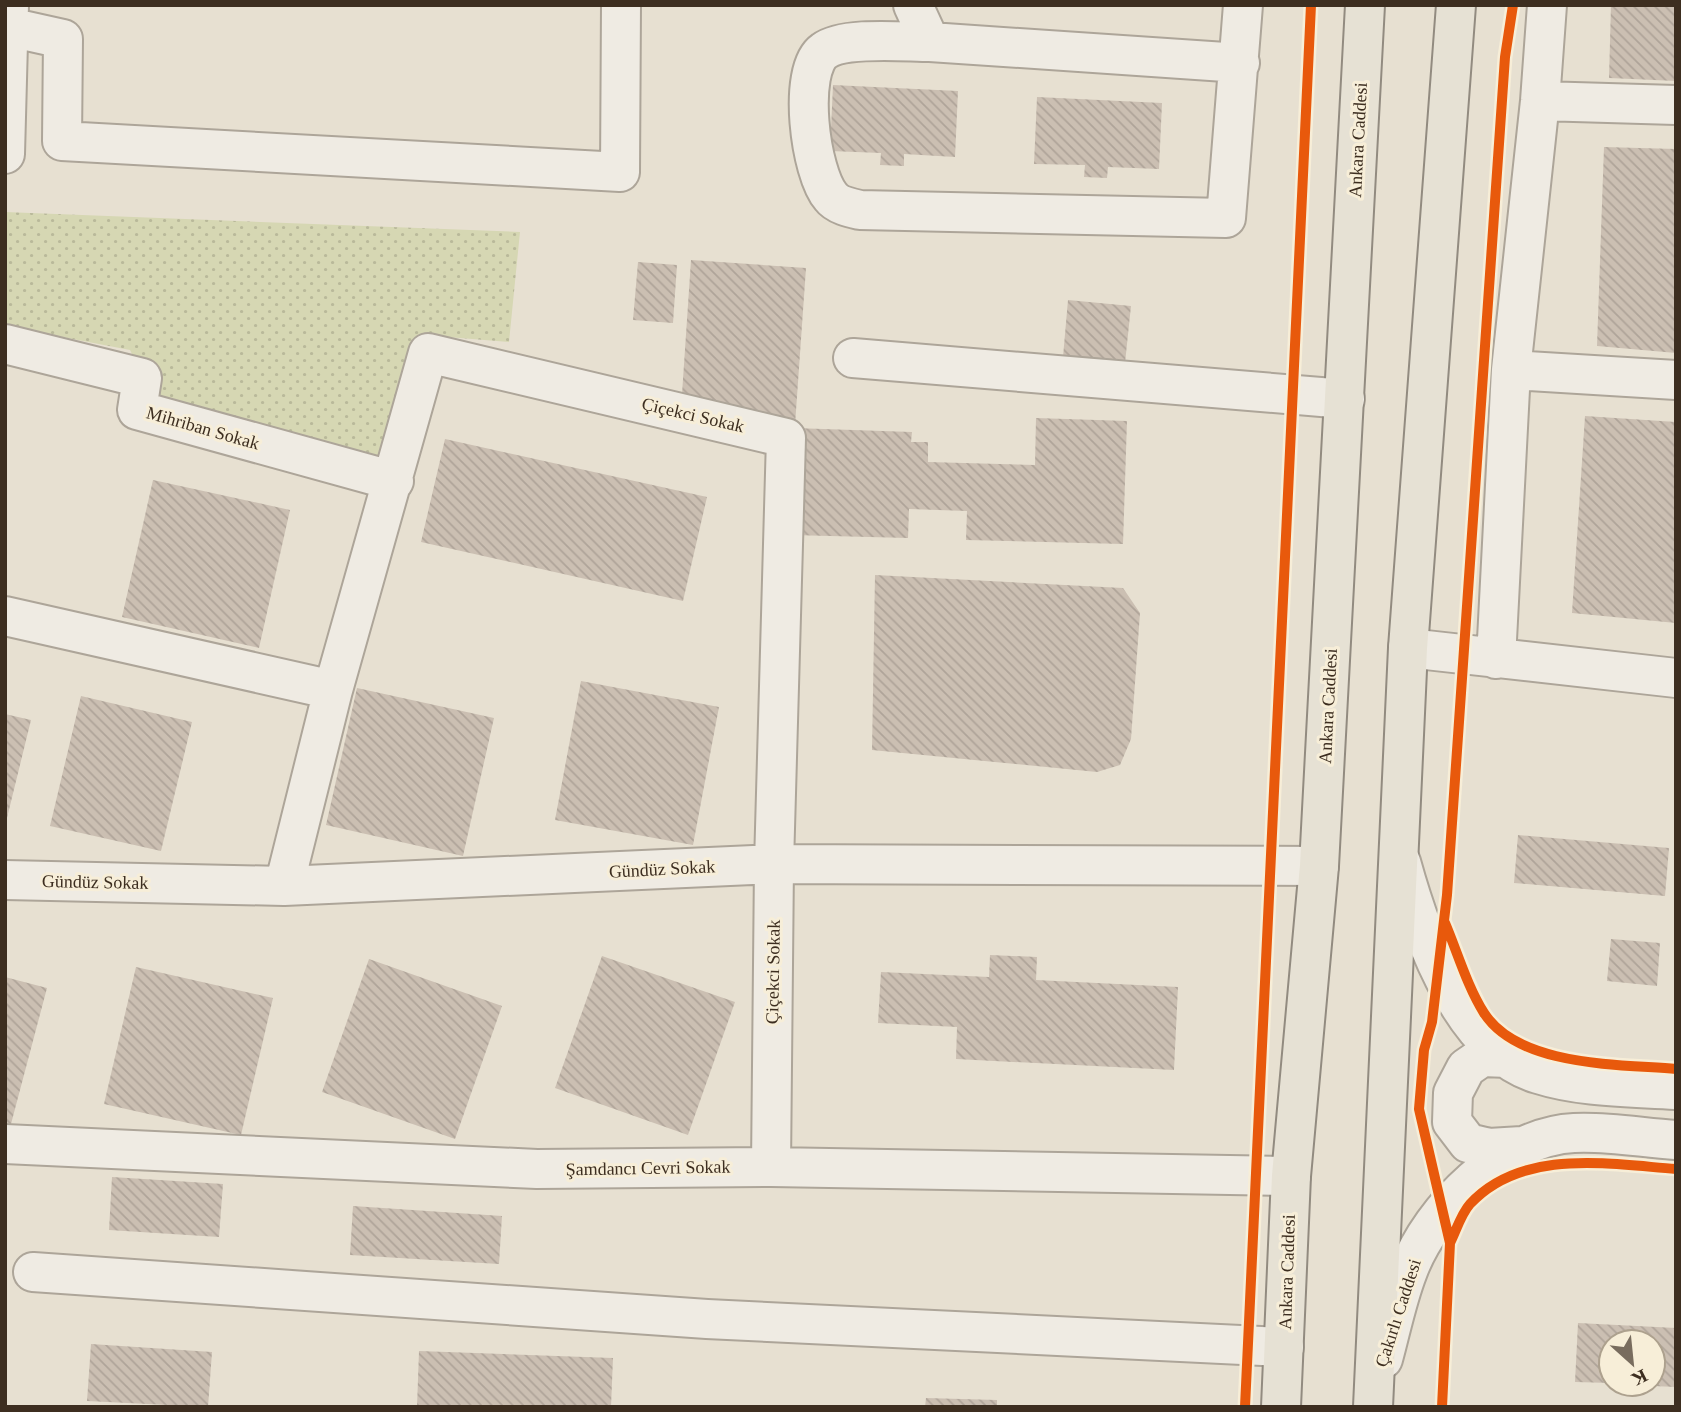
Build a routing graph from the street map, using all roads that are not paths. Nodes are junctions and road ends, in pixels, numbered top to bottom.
1 (621, 5) edge
2 (913, 5) edge
3 (1243, 5) edge
4 (1365, 5) edge
5 (1456, 5) edge
6 (1547, 5) edge
7 (9, 16) edge
8 (930, 42) junction
9 (1240, 63) junction
10 (1540, 101) junction
11 (1676, 105) edge
12 (5, 154) edge
13 (5, 344) edge
14 (853, 358) dead end
15 (1511, 370) junction
16 (1676, 380) edge
17 (1345, 399) junction
18 (394, 481) junction
19 (5, 616) edge
20 (1408, 648) junction
21 (1496, 659) junction
22 (1676, 678) edge
23 (333, 690) junction
24 (1399, 858) junction
25 (774, 864) junction
26 (1319, 866) junction
27 (5, 880) edge
28 (284, 886) junction
29 (1508, 1058) junction
30 (1676, 1090) edge
31 (1676, 1140) edge
32 (5, 1144) edge
33 (1522, 1146) junction
34 (771, 1167) junction
35 (1291, 1176) junction
36 (33, 1272) dead end
37 (1284, 1347) junction
38 (1374, 1397) edge
39 (1281, 1407) edge

1 - 7 street
2 - 8 street
3 - 9 street
4 - 17 main road, Ankara Caddesi
5 - 20 main road
6 - 10 street
7 - 12 street
8 - 9 street
8 - 9 street
10 - 11 street
10 - 15 street
13 - 18 street, Mihriban Sokak
14 - 17 street
15 - 16 street
15 - 21 street
17 - 26 main road, Ankara Caddesi
18 - 23 street, Çiçekci Sokak
18 - 25 street, Çiçekci Sokak
19 - 23 street
20 - 21 street
20 - 24 main road
21 - 22 street
23 - 28 street, Çiçekci Sokak
24 - 29 street
24 - 38 main road
25 - 26 street, Gündüz Sokak
25 - 28 street, Gündüz Sokak
25 - 34 street, Çiçekci Sokak
26 - 35 main road, Ankara Caddesi
27 - 28 street, Gündüz Sokak
29 - 30 street
29 - 33 street
31 - 33 street, Çakırlı Caddesi
32 - 34 street, Şamdancı Cevri Sokak
33 - 38 street, Çakırlı Caddesi
34 - 35 street, Şamdancı Cevri Sokak
35 - 37 main road, Ankara Caddesi
36 - 37 street
37 - 39 main road, Ankara Caddesi

